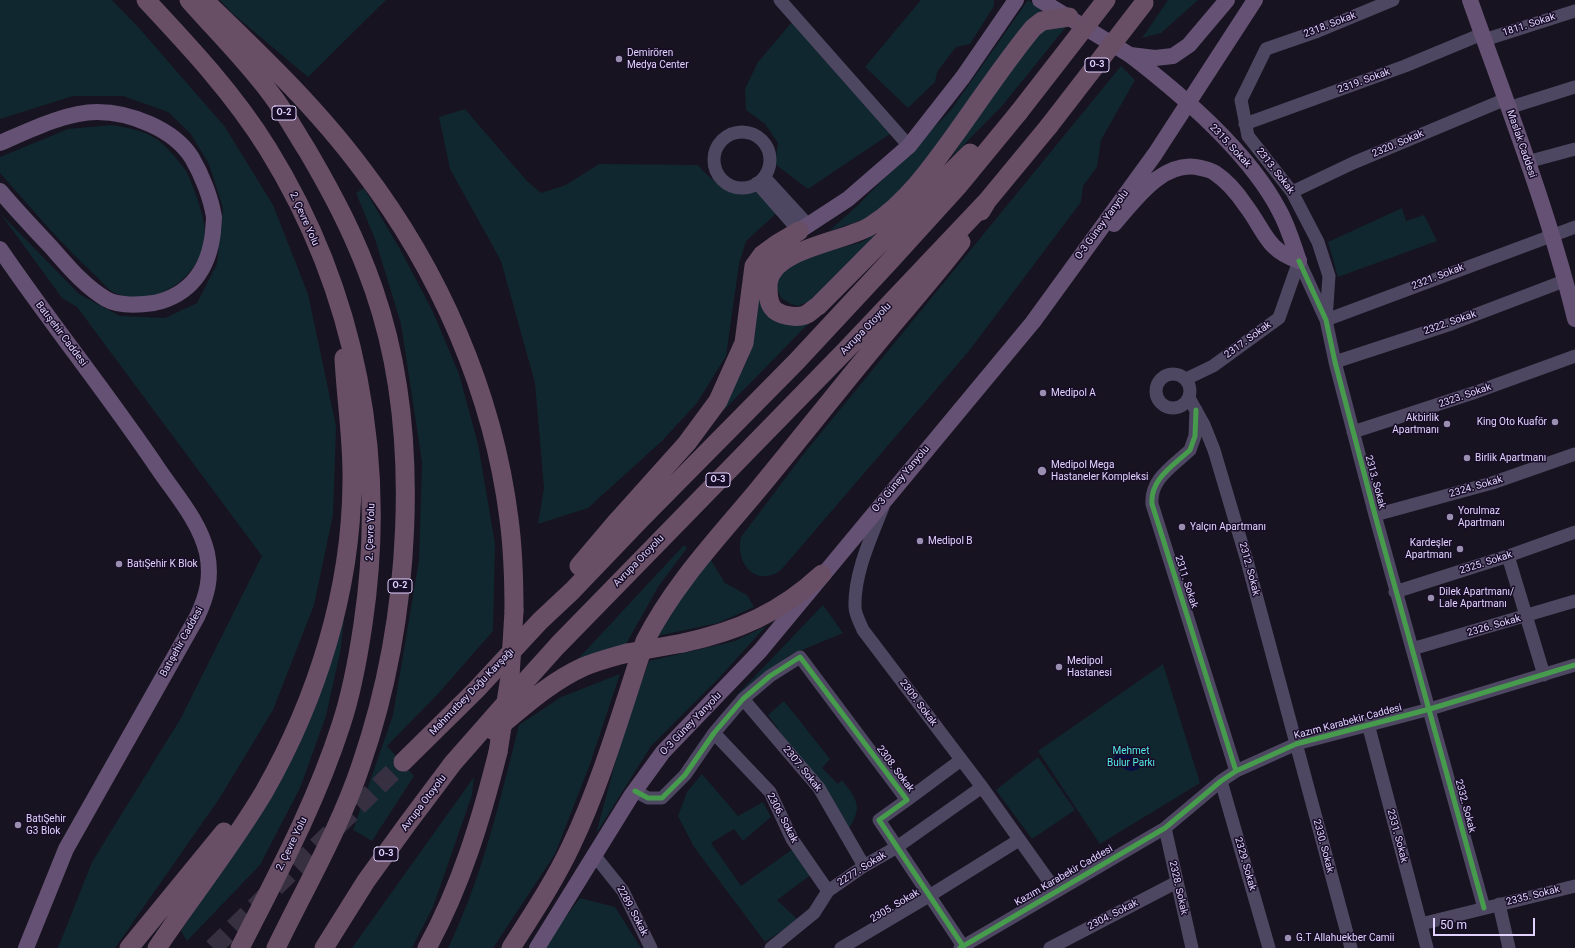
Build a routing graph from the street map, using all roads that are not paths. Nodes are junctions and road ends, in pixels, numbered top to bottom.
1 (146, 0) edge
2 (189, 0) edge
3 (204, 0) edge
4 (780, 0) edge
5 (1003, 0) edge
6 (1016, 0) edge
7 (1040, 0) edge
8 (1058, 0) edge
9 (1106, 0) edge
10 (1227, 0) edge
11 (1255, 0) edge
12 (1392, 0) edge
13 (1470, 0) edge
14 (1145, 2) edge
15 (1575, 11) edge
16 (1069, 17) junction
17 (218, 22) junction
18 (1000, 23) junction
19 (1483, 37) junction
20 (1266, 49) joint
21 (1130, 55) junction
22 (1575, 87) edge
23 (1507, 104) junction
24 (1019, 112) junction
25 (1245, 124) junction
26 (0, 143) edge
27 (908, 146) junction
28 (1575, 150) edge
29 (1527, 162) junction
30 (761, 180) junction
31 (0, 191) edge
32 (1292, 192) junction
33 (987, 201) junction
34 (1575, 227) edge
35 (804, 229) junction
36 (1550, 235) junction
37 (0, 249) edge
38 (1299, 261) junction
39 (1070, 270) junction
40 (1569, 290) edge
41 (342, 315) junction
42 (1575, 319) edge
43 (1326, 320) junction
44 (1575, 356) edge
45 (1335, 362) junction
46 (1186, 379) junction
47 (1189, 398) junction
48 (1196, 410) junction
49 (1353, 432) junction
50 (1193, 444) junction
51 (1214, 450) junction
52 (1575, 454) edge
53 (887, 496) junction
54 (1375, 515) junction
55 (1575, 532) edge
56 (1508, 556) junction
57 (822, 574) junction
58 (1395, 592) junction
59 (1575, 601) edge
60 (1526, 616) junction
61 (540, 621) junction
62 (1412, 649) junction
63 (1575, 665) edge
64 (1544, 675) junction
65 (743, 699) junction
66 (1430, 709) junction
67 (1368, 724) junction
68 (714, 733) junction
69 (1296, 744) junction
70 (961, 760) junction
71 (403, 762) tunnel mouth
72 (453, 763) junction
73 (279, 764) junction
74 (1236, 771) junction
75 (1221, 781) junction
76 (982, 788) junction
77 (635, 791) junction
78 (907, 800) junction
79 (1165, 828) junction
80 (1019, 840) junction
81 (897, 847) junction
82 (595, 856) junction
83 (864, 866) junction
84 (1177, 882) junction
85 (1575, 886) edge
86 (828, 891) junction
87 (1056, 891) junction
88 (929, 896) junction
89 (1499, 904) junction
90 (1484, 908) junction
91 (1420, 924) junction
92 (961, 947) edge
93 (26, 948) edge
94 (128, 948) edge
95 (157, 948) edge
96 (240, 948) edge
97 (276, 948) edge
98 (324, 948) edge
99 (427, 948) edge
100 (511, 948) edge
101 (537, 948) edge
102 (651, 948) edge
103 (771, 948) edge
104 (841, 948) edge
105 (1050, 948) edge
106 (1192, 948) edge
107 (1269, 948) edge
108 (1351, 948) edge
109 (1427, 948) edge
110 (1509, 948) edge

1 - 41 highway, 2. Çevre Yolu
2 - 17 highway, O-2
3 - 17 highway
4 - 27 street
5 - 18 main road
6 - 18 main road
7 - 16 main road, 2315. Sokak
8 - 16 main road
9 - 24 highway, O-3, bridge
10 - 21 main road
11 - 39 main road, O-3 Güney Yanyolu
12 - 20 street, 2318. Sokak
13 - 19 main road, Maslak Caddesi
14 - 33 highway, O-3, bridge
15 - 19 street, 1811. Sokak
16 - 21 main road, 2315. Sokak
16 - 24 highway
17 - 97 highway, O-2
17 - 99 highway, bridge
18 - 27 main road
19 - 23 main road, Maslak Caddesi
19 - 25 street, 2319. Sokak
20 - 25 street, 2313. Sokak
21 - 38 main road, 2315. Sokak, bridge
22 - 23 street, 2320. Sokak
23 - 29 main road, Maslak Caddesi
23 - 32 street, 2320. Sokak
24 - 61 highway, O-3
25 - 32 street, 2313. Sokak
26 - 31 main road
27 - 35 main road
28 - 29 street
29 - 36 main road, Maslak Caddesi
30 - 30 street
30 - 35 street
32 - 43 street, 2313. Sokak
33 - 72 highway, Avrupa Otoyolu / O-3
33 - 100 highway
34 - 36 street, 2321. Sokak
35 - 61 highway
36 - 40 main road, Maslak Caddesi
36 - 43 street, 2321. Sokak
37 - 93 main road, Batışehir Caddesi
38 - 39 main road
38 - 43 street, 2313. Sokak
38 - 46 street, 2317. Sokak
39 - 53 main road, O-3 Güney Yanyolu
40 - 42 main road, Maslak Caddesi
40 - 45 street, 2322. Sokak
41 - 73 highway
41 - 96 highway, 2. Çevre Yolu
43 - 45 street, 2313. Sokak
44 - 49 street, 2323. Sokak
45 - 49 street, 2313. Sokak
46 - 47 street
46 - 47 street
47 - 48 street, 2312. Sokak
48 - 50 street
48 - 51 street, 2312. Sokak
49 - 54 street, 2313. Sokak
50 - 51 street
50 - 74 street, 2311. Sokak
51 - 69 street, 2312. Sokak
52 - 54 street, 2324. Sokak
53 - 57 main road, O-3 Güney Yanyolu
53 - 70 street, 2309. Sokak
54 - 58 street, 2313. Sokak
55 - 56 street, 2325. Sokak
56 - 58 street, 2325. Sokak
56 - 60 street
57 - 72 highway, bridge
57 - 77 main road, O-3 Güney Yanyolu
58 - 62 street, 2313. Sokak
59 - 60 street, 2326. Sokak
60 - 62 street, 2326. Sokak
60 - 64 street
61 - 71 highway, Mahmutbey Doğu Kavşağı / O-3
62 - 66 street, 2313. Sokak
63 - 64 street, Kazım Karabekir Caddesi
64 - 66 street, Kazım Karabekir Caddesi
65 - 68 street
65 - 78 street, 2308. Sokak
65 - 83 street, 2307. Sokak
66 - 67 street, Kazım Karabekir Caddesi
66 - 90 street, 2332. Sokak
67 - 69 street, Kazım Karabekir Caddesi
67 - 91 street, 2331. Sokak
68 - 77 street
68 - 86 street, 2306. Sokak
69 - 74 street, Kazım Karabekir Caddesi
69 - 108 street, 2330. Sokak
70 - 76 street, 2309. Sokak
70 - 78 street
72 - 98 highway, Avrupa Otoyolu / O-3
73 - 94 highway
73 - 95 highway
74 - 75 street, Kazım Karabekir Caddesi
75 - 79 street, Kazım Karabekir Caddesi
75 - 107 street, 2329. Sokak
76 - 80 street, 2309. Sokak
76 - 81 street, 2277. Sokak
77 - 82 main road, O-3 Güney Yanyolu
78 - 81 street, 2308. Sokak
79 - 84 street, 2328. Sokak
79 - 87 street, Kazım Karabekir Caddesi
80 - 87 street, 2309. Sokak
80 - 88 street, 2305. Sokak
81 - 83 street, 2277. Sokak
81 - 88 street, 2308. Sokak
82 - 101 main road, O-3 Güney Yanyolu
82 - 102 street, 2289. Sokak
83 - 86 street, 2277. Sokak
84 - 105 street, 2304. Sokak
84 - 106 street, 2328. Sokak
85 - 89 street, 2335. Sokak
86 - 103 street, 2277. Sokak
87 - 92 street, Kazım Karabekir Caddesi
88 - 92 street, 2308. Sokak
88 - 104 street, 2305. Sokak
89 - 90 street, 2335. Sokak
89 - 110 street
90 - 91 street, 2335. Sokak
91 - 109 street, 2331. Sokak

